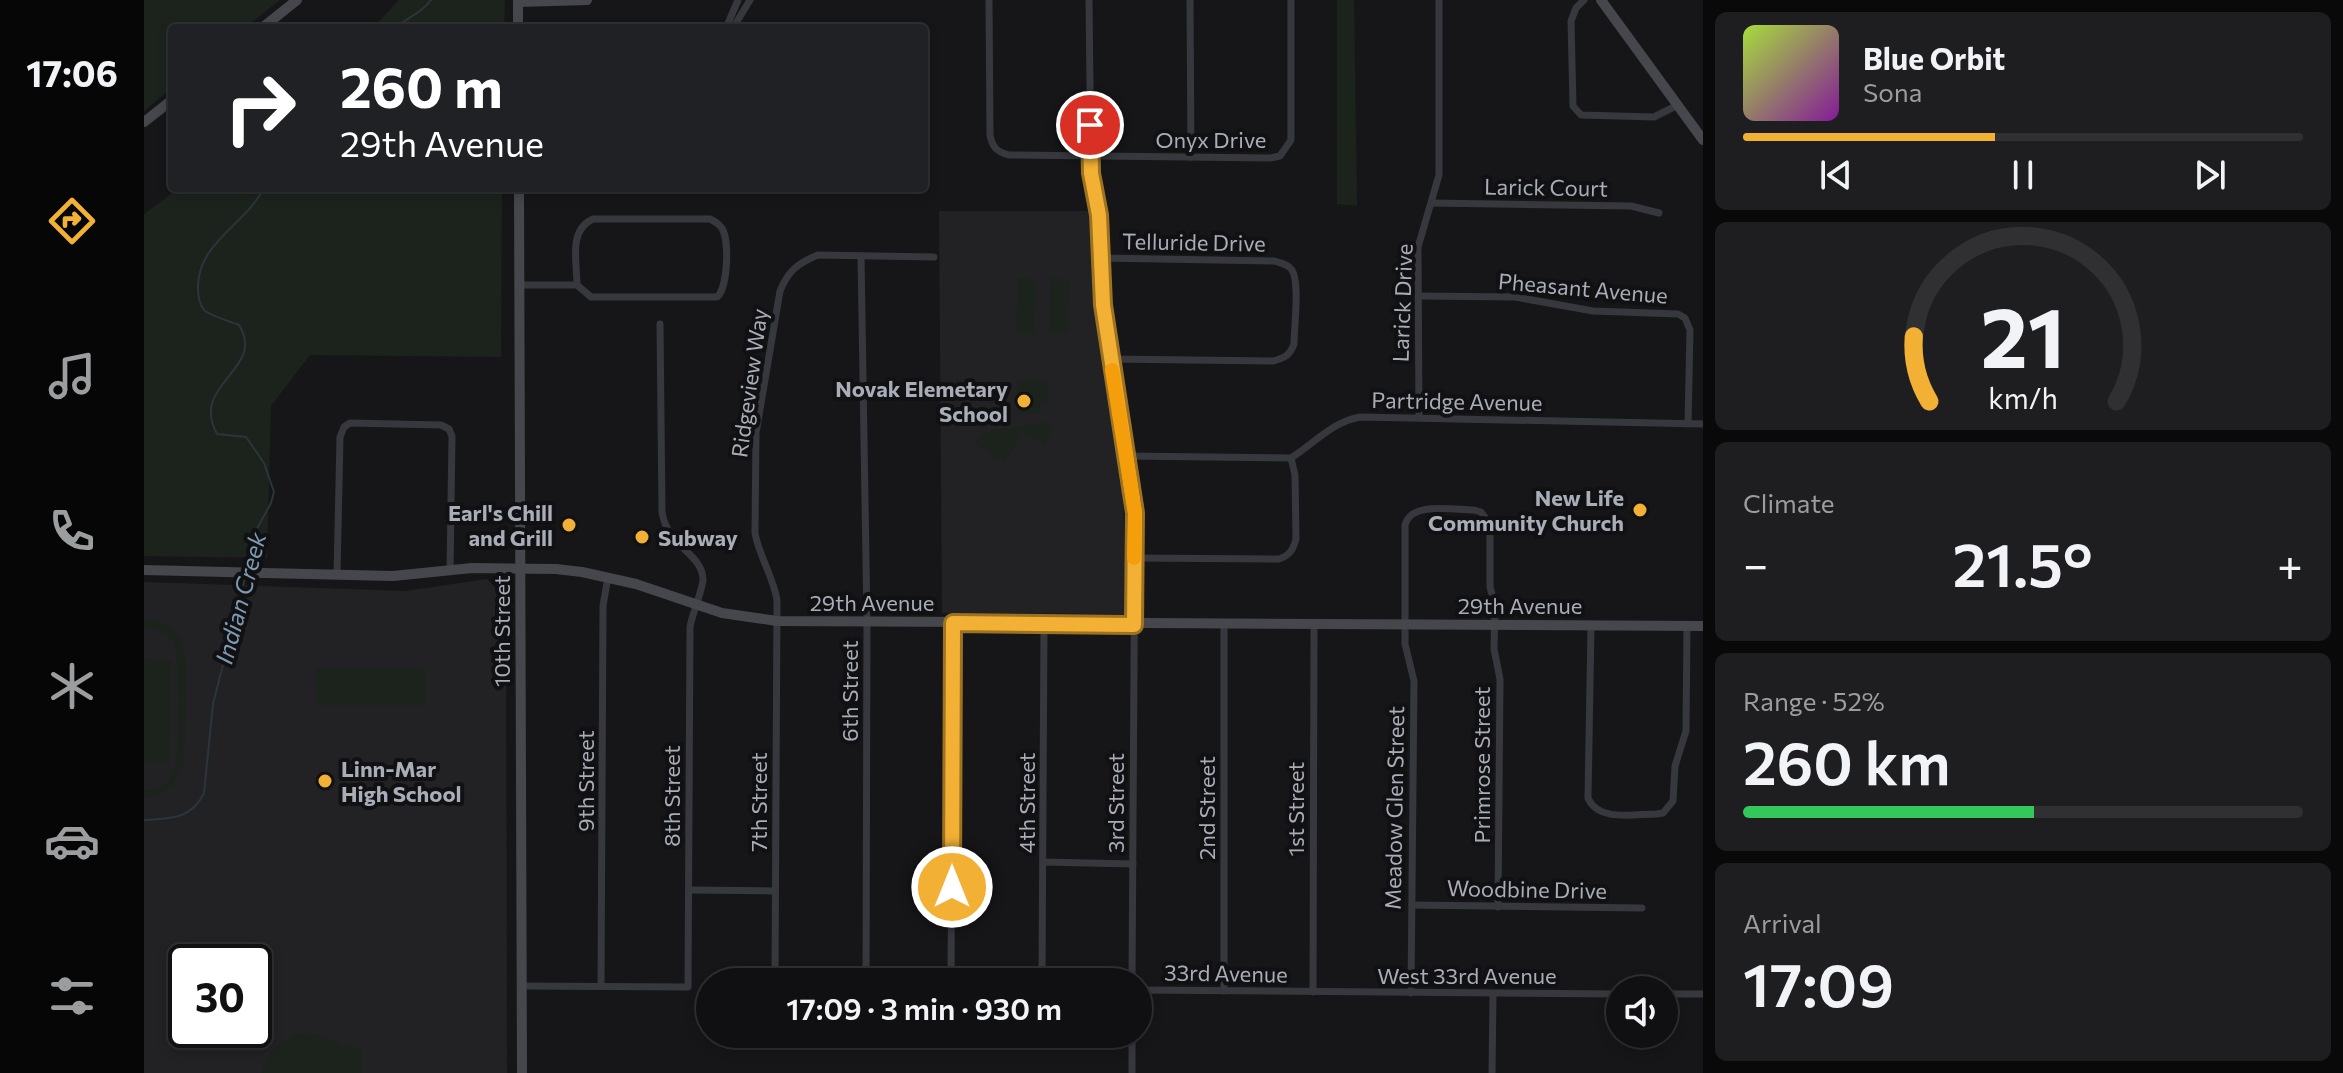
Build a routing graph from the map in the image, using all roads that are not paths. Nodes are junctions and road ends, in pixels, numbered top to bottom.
1 (297, 0) edge
2 (587, 0) edge
3 (738, 0) edge
4 (750, 0) edge
5 (989, 0) edge
6 (1089, 0) edge
7 (1190, 0) edge
8 (1291, 0) edge
9 (1439, 0) edge
10 (1584, 0) edge
11 (1601, 0) edge
12 (518, 1) edge
13 (267, 24) edge
14 (518, 24) edge
15 (728, 24) edge
16 (735, 24) edge
17 (168, 103) edge
18 (1678, 105) junction
19 (144, 122) edge
20 (1703, 140) edge
21 (1090, 156) junction
22 (1191, 157) junction
23 (519, 192) edge
24 (1432, 203) junction
25 (1659, 213) dead end
26 (861, 256) junction
27 (934, 257) dead end
28 (1101, 258) junction
29 (519, 285) junction
30 (577, 285) junction
31 (1418, 296) junction
32 (660, 324) dead end
33 (1110, 359) junction
34 (1419, 417) junction
35 (1688, 424) junction
36 (1703, 424) edge
37 (1126, 456) junction
38 (1291, 458) junction
39 (1134, 558) junction
40 (521, 567) junction
41 (144, 570) edge
42 (450, 571) junction
43 (337, 575) junction
44 (608, 577) junction
45 (694, 605) junction
46 (777, 621) junction
47 (867, 622) junction
48 (953, 623) junction
49 (1044, 624) junction
50 (1404, 624) junction
51 (1134, 625) junction
52 (1495, 625) junction
53 (1224, 626) junction
54 (1314, 626) junction
55 (1591, 626) junction
56 (1687, 626) junction
57 (1703, 626) edge
58 (1043, 862) junction
59 (1133, 864) junction
60 (689, 890) junction
61 (775, 891) junction
62 (1412, 905) junction
63 (1498, 907) junction
64 (1642, 908) dead end
65 (775, 968) edge
66 (866, 968) edge
67 (951, 968) edge
68 (1042, 968) edge
69 (1132, 968) edge
70 (521, 986) junction
71 (601, 986) junction
72 (1152, 990) edge
73 (1224, 991) junction
74 (1313, 992) junction
75 (1411, 993) junction
76 (1493, 994) junction
77 (1606, 994) edge
78 (1678, 994) edge
79 (1703, 994) edge
80 (1132, 1048) edge
81 (522, 1073) edge
82 (1132, 1073) edge
83 (1492, 1073) edge

1 - 13 street
2 - 12 street
3 - 15 street
4 - 16 street
5 - 21 street, Onyx Drive
6 - 21 street, 3rd Street
7 - 22 street
8 - 22 street, Onyx Drive
9 - 24 street, Larick Drive
10 - 18 street
11 - 18 street
12 - 14 street
17 - 19 street
18 - 20 street
21 - 22 street, Onyx Drive
21 - 28 street, 3rd Street
23 - 29 street, 10th Street
24 - 25 street, Larick Court
24 - 31 street, Larick Drive
26 - 27 street, Ridgeview Way
26 - 46 street, Ridgeview Way
26 - 47 street, 6th Street
28 - 33 street, 3rd Street
28 - 33 street, Telluride Drive
29 - 30 street
29 - 40 street, 10th Street
30 - 30 street
31 - 34 street, Larick Drive
31 - 35 street, Pheasant Avenue
32 - 45 street, 8th Street
33 - 37 street, 3rd Street
34 - 35 street, Partridge Avenue
34 - 38 street, Partridge Avenue
35 - 36 street, Partridge Avenue
37 - 38 street
37 - 39 street, 3rd Street
38 - 39 street
39 - 51 street, 3rd Street
40 - 42 street, 29th Avenue
40 - 44 street, 29th Avenue
40 - 70 street, 10th Street
41 - 43 street, 29th Avenue
42 - 43 street, 29th Avenue
42 - 43 street
44 - 45 street, 29th Avenue
44 - 71 street, 9th Street
45 - 46 street, 29th Avenue
45 - 60 street, 8th Street
46 - 47 street, 29th Avenue
46 - 61 street, 7th Street
47 - 48 street, 29th Avenue
47 - 66 street, 6th Street
48 - 49 street, 29th Avenue
48 - 67 street
49 - 51 street, 29th Avenue
49 - 58 street, 4th Street
50 - 52 street, 29th Avenue
50 - 52 street, Meadow Glen Street
50 - 54 street, 29th Avenue
50 - 62 street, Meadow Glen Street
51 - 53 street, 29th Avenue
51 - 59 street, 3rd Street
52 - 55 street, 29th Avenue
52 - 63 street, Primrose Street
53 - 54 street, 29th Avenue
53 - 73 street, 2nd Street
54 - 74 street, 1st Street
55 - 56 street, 29th Avenue
55 - 56 street
56 - 57 street, 29th Avenue
58 - 59 street
58 - 68 street, 4th Street
59 - 69 street, 3rd Street
60 - 61 street
60 - 71 street, 8th Street
61 - 65 street, 7th Street
62 - 63 street, Woodbine Drive
62 - 75 street, Meadow Glen Street
63 - 64 street, Woodbine Drive
70 - 71 street
70 - 81 street, 10th Street
72 - 73 street, 33rd Avenue
73 - 74 street, 33rd Avenue
74 - 75 street, West 33rd Avenue
75 - 76 street, West 33rd Avenue
76 - 77 street, West 33rd Avenue
76 - 83 street
78 - 79 street
80 - 82 street

